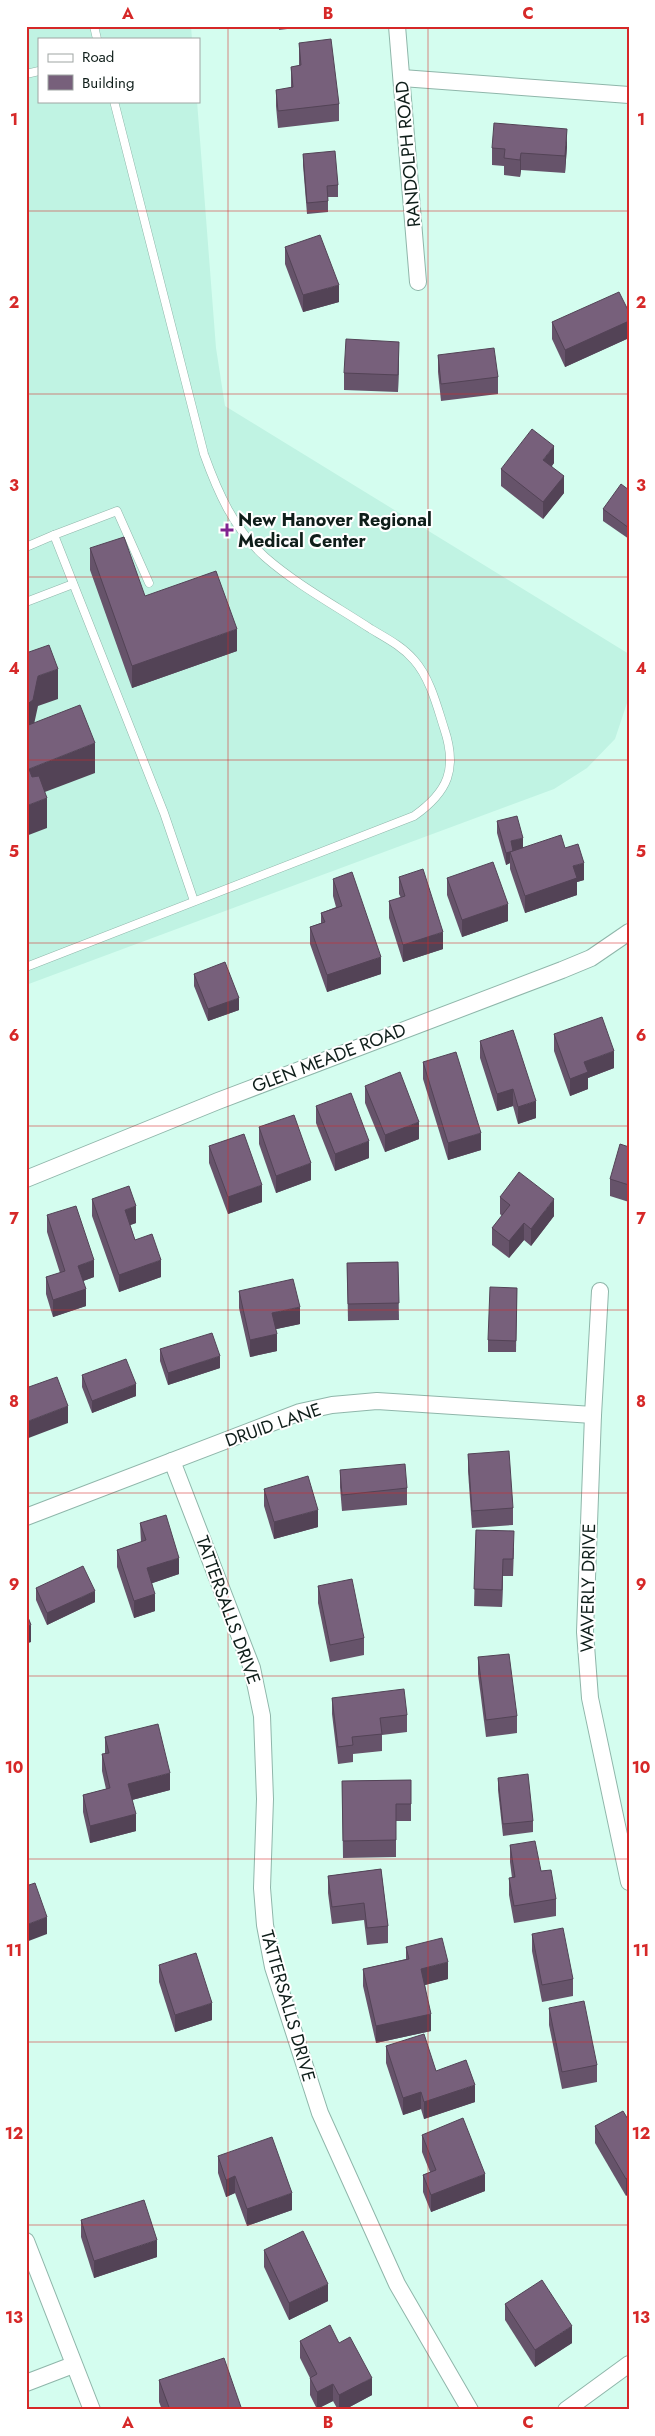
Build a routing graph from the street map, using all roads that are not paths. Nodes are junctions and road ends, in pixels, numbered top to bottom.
1 (397, 26) edge
2 (402, 78) junction
3 (629, 94) edge
4 (114, 102) edge
5 (418, 282) dead end
6 (54, 535) junction
7 (26, 547) edge
8 (149, 582) dead end
9 (73, 584) junction
10 (26, 602) edge
11 (194, 901) junction
12 (629, 932) edge
13 (26, 967) edge
14 (26, 1179) edge
15 (600, 1291) dead end
16 (593, 1415) junction
17 (172, 1461) junction
18 (26, 1517) edge
19 (626, 1850) edge
20 (629, 1882) edge
21 (26, 2240) edge
22 (629, 2364) edge
23 (74, 2365) junction
24 (26, 2383) edge
25 (92, 2410) edge
26 (470, 2410) edge
27 (566, 2410) edge

1 - 2 street, RANDOLPH ROAD
2 - 3 street
2 - 5 street, RANDOLPH ROAD
4 - 11 lane
6 - 7 lane
6 - 8 lane
6 - 9 lane
9 - 10 lane
9 - 11 lane
11 - 13 lane
12 - 14 street, GLEN MEADE ROAD
15 - 16 street, WAVERLY DRIVE
16 - 17 street, DRUID LANE
16 - 19 street, WAVERLY DRIVE
17 - 18 street, DRUID LANE
17 - 26 street, TATTERSALLS DRIVE
19 - 20 street, WAVERLY DRIVE
21 - 23 street
22 - 27 street
23 - 24 street
23 - 25 street

